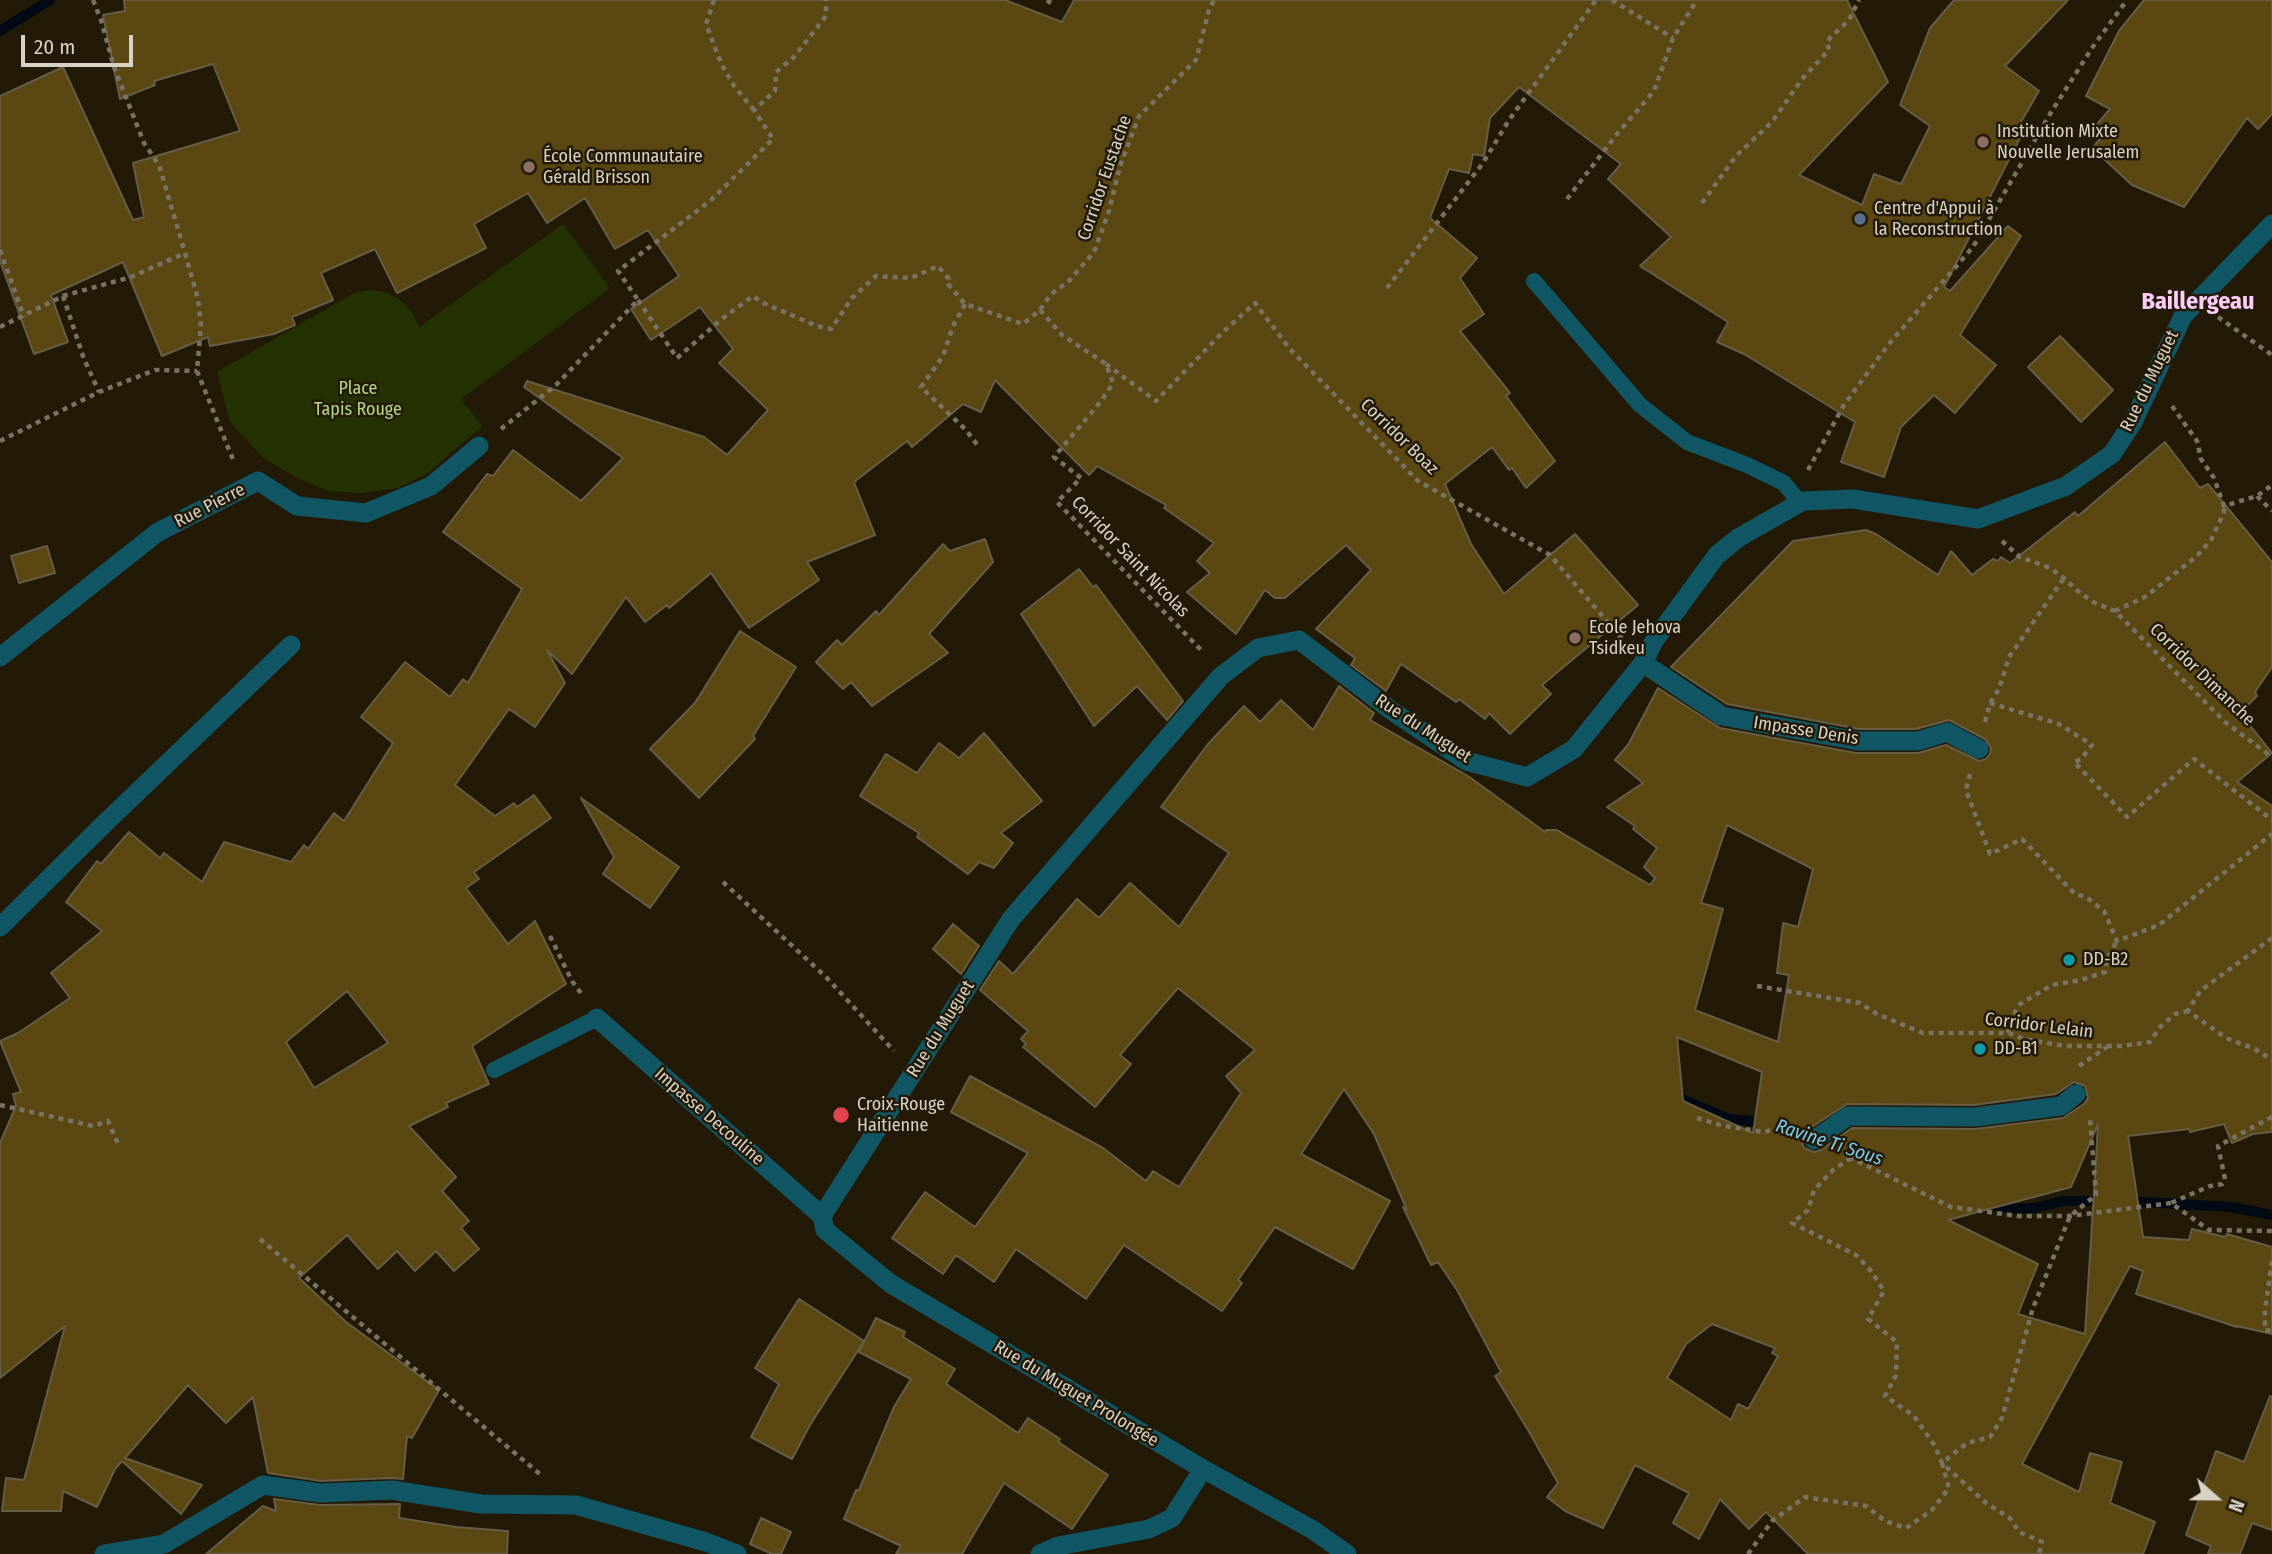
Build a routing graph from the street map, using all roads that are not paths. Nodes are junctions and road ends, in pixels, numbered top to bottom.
1 (2272, 224) edge
2 (1534, 281) dead end
3 (479, 446) road end
4 (1801, 502) junction
5 (291, 645) dead end
6 (0, 657) edge
7 (1643, 663) junction
8 (1979, 749) road end
9 (0, 926) edge
10 (597, 1017) joint
11 (494, 1070) dead end
12 (2076, 1094) road end
13 (1814, 1140) road end
14 (822, 1216) junction
15 (1203, 1469) junction
16 (104, 1554) edge
17 (737, 1554) edge
18 (1040, 1554) edge
19 (1347, 1554) edge

1 - 4 street, Rue du Muguet
2 - 4 lane
3 - 6 street, Rue Pierre
4 - 7 street, Rue du Muguet
5 - 9 street
7 - 8 street, Impasse Denis
7 - 14 street, Rue du Muguet
10 - 11 lane
10 - 14 street, Impasse Decouline
12 - 13 street
14 - 15 street, Rue du Muguet Prolongée
15 - 18 street
15 - 19 street, Rue du Muguet Prolongée
16 - 17 street

